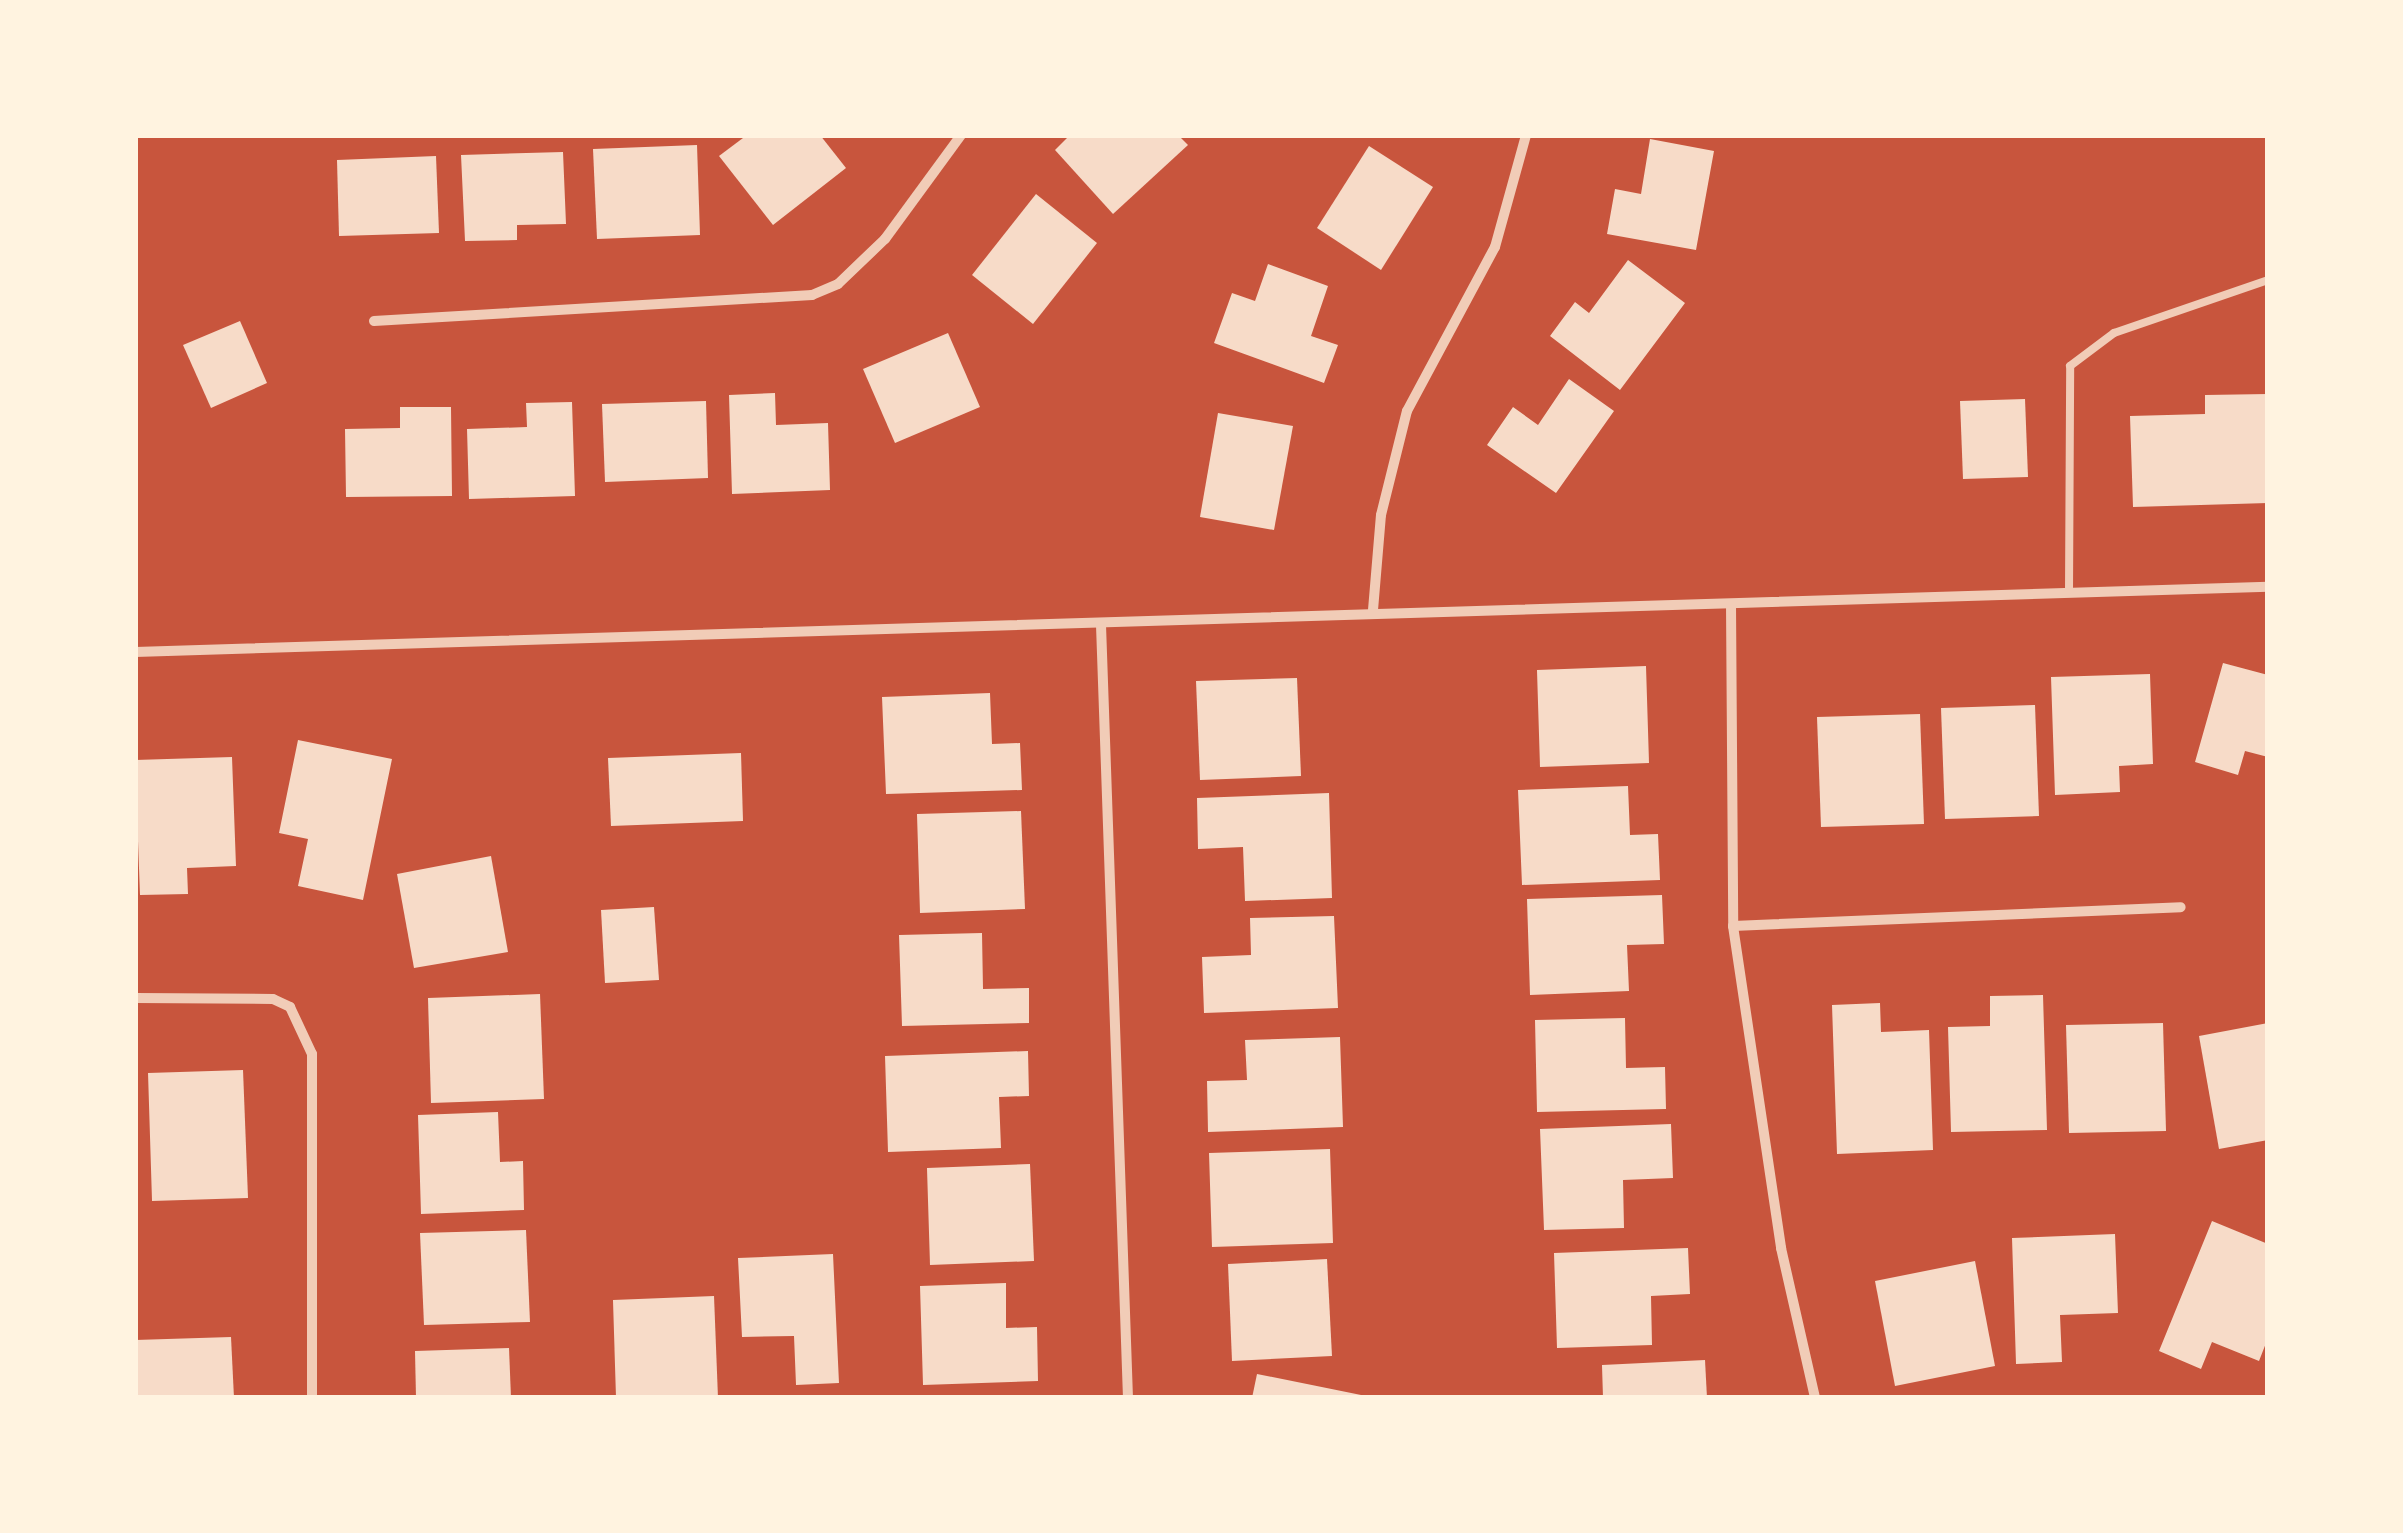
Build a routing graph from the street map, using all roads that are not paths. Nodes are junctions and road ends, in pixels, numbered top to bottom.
1 (961, 135) edge
2 (1526, 135) edge
3 (2268, 280) edge
4 (374, 321) dead end
5 (2268, 587) edge
6 (2069, 593) junction
7 (1731, 604) junction
8 (1373, 610) junction
9 (1101, 625) junction
10 (135, 652) edge
11 (2181, 907) dead end
12 (1733, 926) junction
13 (135, 998) edge
14 (312, 1398) edge
15 (1128, 1398) edge
16 (1815, 1398) edge

1 - 4 street
2 - 8 street
3 - 6 lane
5 - 6 street
6 - 7 street
7 - 8 street
7 - 12 street
8 - 9 street
9 - 10 street
9 - 15 street
11 - 12 street
12 - 16 street
13 - 14 street

